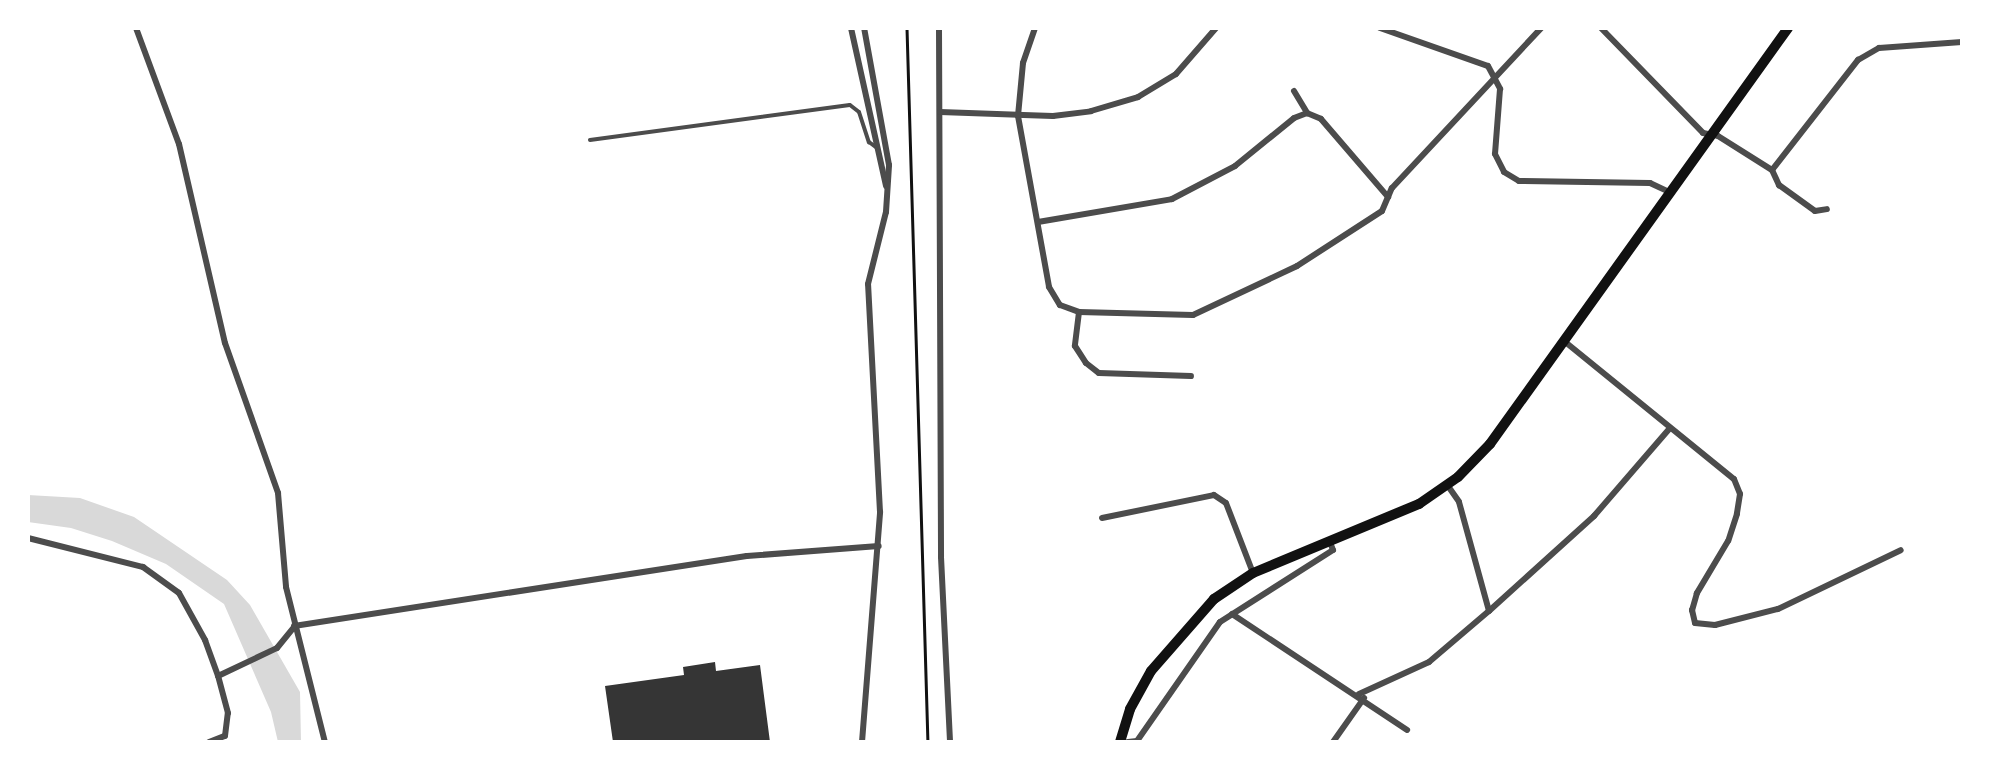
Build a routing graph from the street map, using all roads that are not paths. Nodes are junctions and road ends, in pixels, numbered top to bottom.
1 (136, 28) edge
2 (851, 28) edge
3 (864, 28) edge
4 (939, 28) edge
5 (1035, 28) edge
6 (1216, 28) edge
7 (1380, 28) edge
8 (1541, 28) edge
9 (1601, 28) edge
10 (1788, 28) edge
11 (1962, 42) edge
12 (1496, 76) junction
13 (1294, 91) dead end
14 (940, 112) junction
15 (1308, 113) junction
16 (1018, 116) junction
17 (1712, 135) junction
18 (590, 140) dead end
19 (876, 147) junction
20 (1772, 170) junction
21 (886, 186) junction
22 (1668, 192) junction
23 (1388, 196) junction
24 (1827, 208) dead end
25 (1038, 222) junction
26 (1079, 312) junction
27 (1562, 340) junction
28 (1191, 376) dead end
29 (1670, 427) junction
30 (1448, 486) junction
31 (1102, 518) dead end
32 (28, 538) edge
33 (1330, 542) junction
34 (879, 546) junction
35 (1901, 550) dead end
36 (1253, 573) junction
37 (1489, 612) junction
38 (1232, 614) junction
39 (294, 626) junction
40 (218, 676) junction
41 (1362, 696) junction
42 (1407, 730) dead end
43 (209, 742) edge
44 (325, 742) edge
45 (862, 742) edge
46 (950, 742) edge
47 (1120, 742) edge
48 (1128, 742) edge
49 (1333, 742) edge

1 - 39 street
2 - 19 street
3 - 21 street
4 - 14 street
5 - 16 street
6 - 16 street
7 - 12 street
8 - 12 street
9 - 17 street
10 - 17 main road
11 - 20 street
12 - 22 street
12 - 23 street
13 - 15 street
14 - 16 street
14 - 46 street
15 - 23 street
15 - 25 street
16 - 25 street
17 - 20 street
17 - 22 main road
18 - 19 lane
19 - 21 street
20 - 24 street
21 - 34 street
22 - 27 main road
23 - 26 street
25 - 26 street
26 - 28 street
27 - 29 street
27 - 30 main road
29 - 35 street
29 - 37 street
30 - 33 main road
30 - 37 street
31 - 36 street
32 - 40 street
33 - 36 main road
33 - 38 street
34 - 39 street
34 - 45 street
36 - 47 main road
37 - 41 street
38 - 41 street
38 - 48 street
39 - 40 street
39 - 44 street
40 - 43 street
41 - 42 street
41 - 49 street

